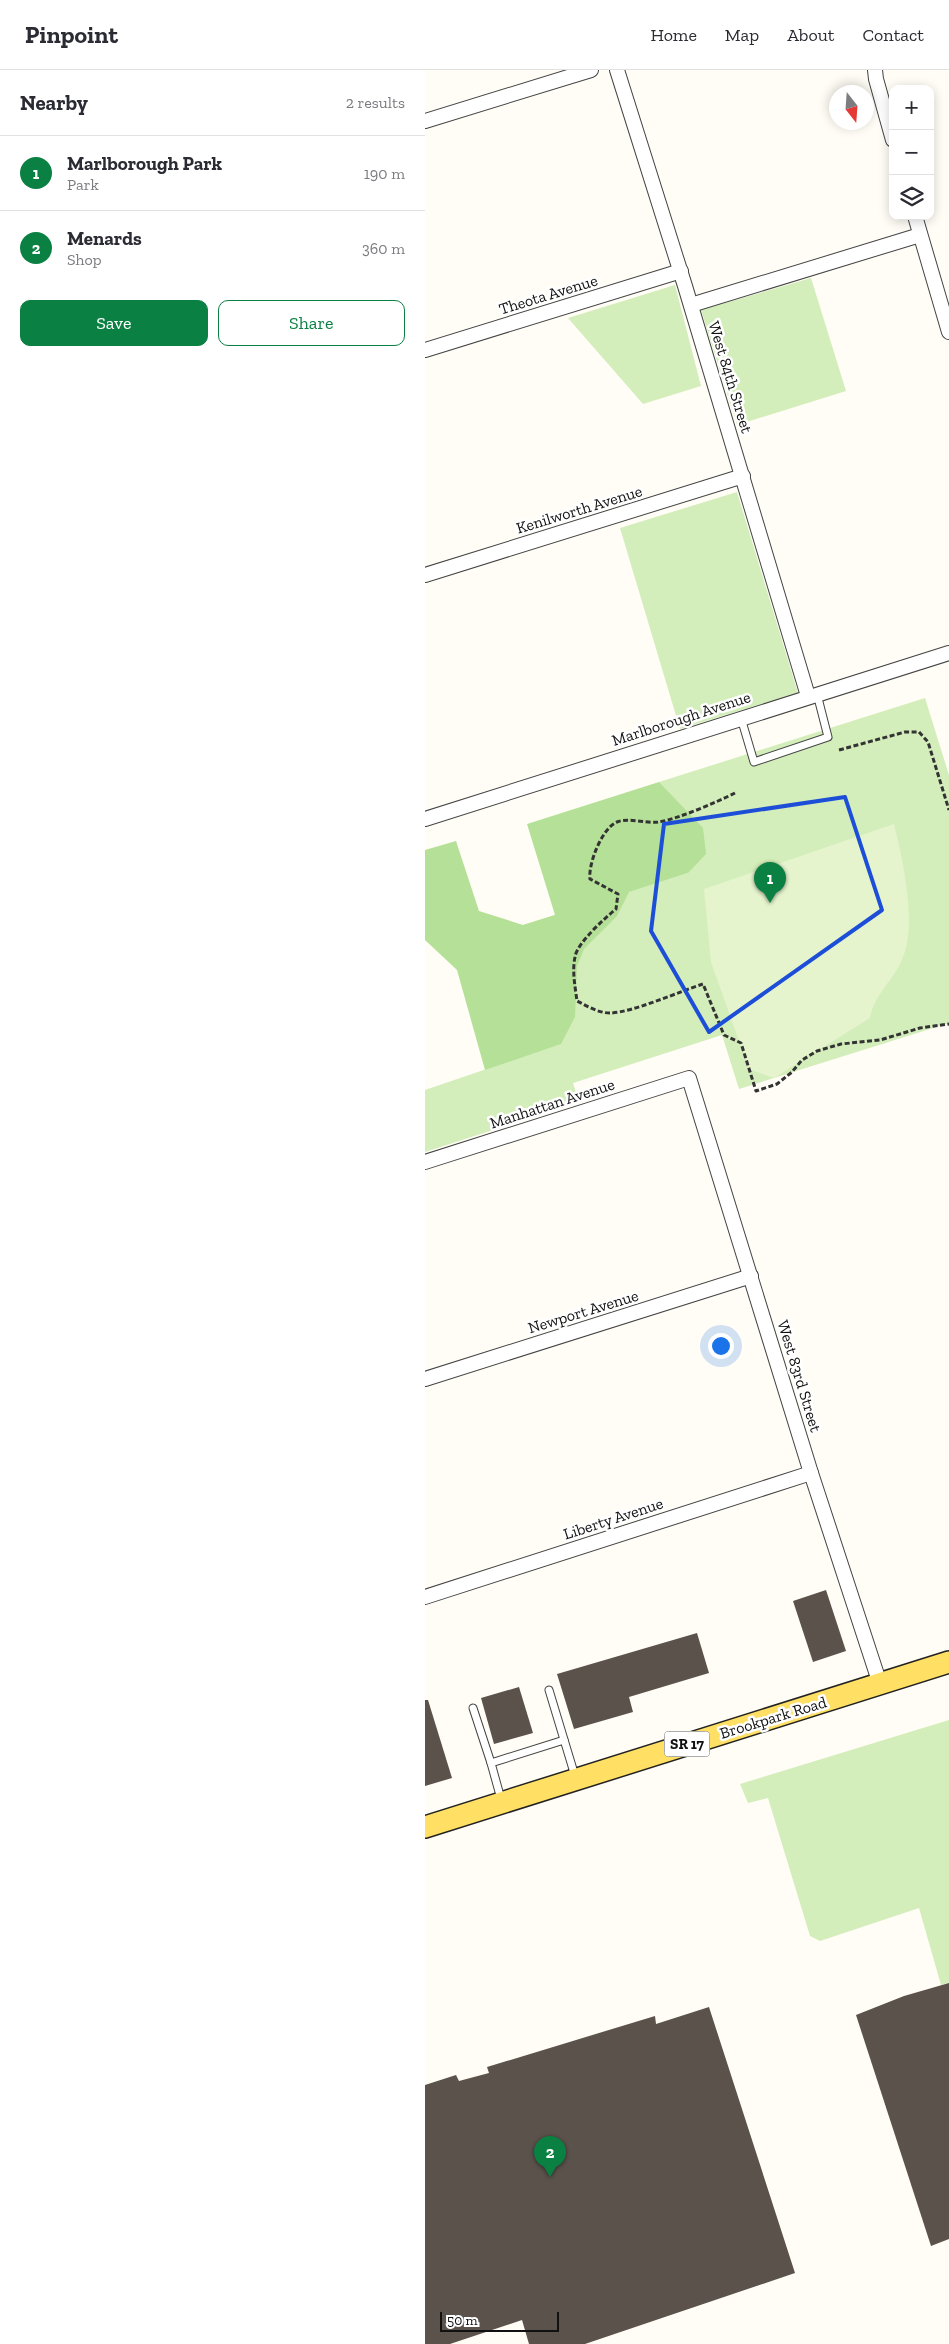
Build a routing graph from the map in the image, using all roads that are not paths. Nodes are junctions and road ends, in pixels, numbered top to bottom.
1 (591, 70) edge
2 (617, 70) edge
3 (875, 70) edge
4 (425, 121) edge
5 (890, 130) edge
6 (916, 220) edge
7 (920, 235) junction
8 (681, 272) junction
9 (691, 305) junction
10 (949, 332) edge
11 (425, 350) edge
12 (743, 476) junction
13 (425, 575) edge
14 (949, 653) edge
15 (812, 695) junction
16 (741, 717) junction
17 (425, 818) edge
18 (689, 1078) joint
19 (425, 1162) edge
20 (751, 1276) junction
21 (425, 1379) edge
22 (811, 1473) junction
23 (425, 1597) edge
24 (949, 1662) edge
25 (880, 1684) junction
26 (549, 1690) dead end
27 (473, 1708) dead end
28 (564, 1740) junction
29 (491, 1764) junction
30 (576, 1779) junction
31 (502, 1803) junction
32 (425, 1827) edge

1 - 4 street
2 - 8 street, West 84th Street
3 - 5 street
6 - 7 street
7 - 9 street
7 - 10 street
8 - 9 street, West 84th Street
8 - 11 street, Theota Avenue
9 - 12 street, West 84th Street
12 - 13 street, Kenilworth Avenue
12 - 15 street, West 84th Street
14 - 15 street, Marlborough Avenue
15 - 16 street, Marlborough Avenue
15 - 16 lane
16 - 17 street, Marlborough Avenue
18 - 19 street, Manhattan Avenue
18 - 20 street, West 83rd Street
20 - 21 street, Newport Avenue
20 - 22 street, West 83rd Street
22 - 23 street, Liberty Avenue
22 - 25 street, West 83rd Street
24 - 25 main road, Brookpark Road / SR 17
25 - 30 main road, Brookpark Road / SR 17
26 - 28 lane
27 - 29 lane
28 - 29 lane
28 - 30 lane
29 - 31 lane
30 - 31 main road, Brookpark Road / SR 17
31 - 32 main road, Brookpark Road / SR 17

